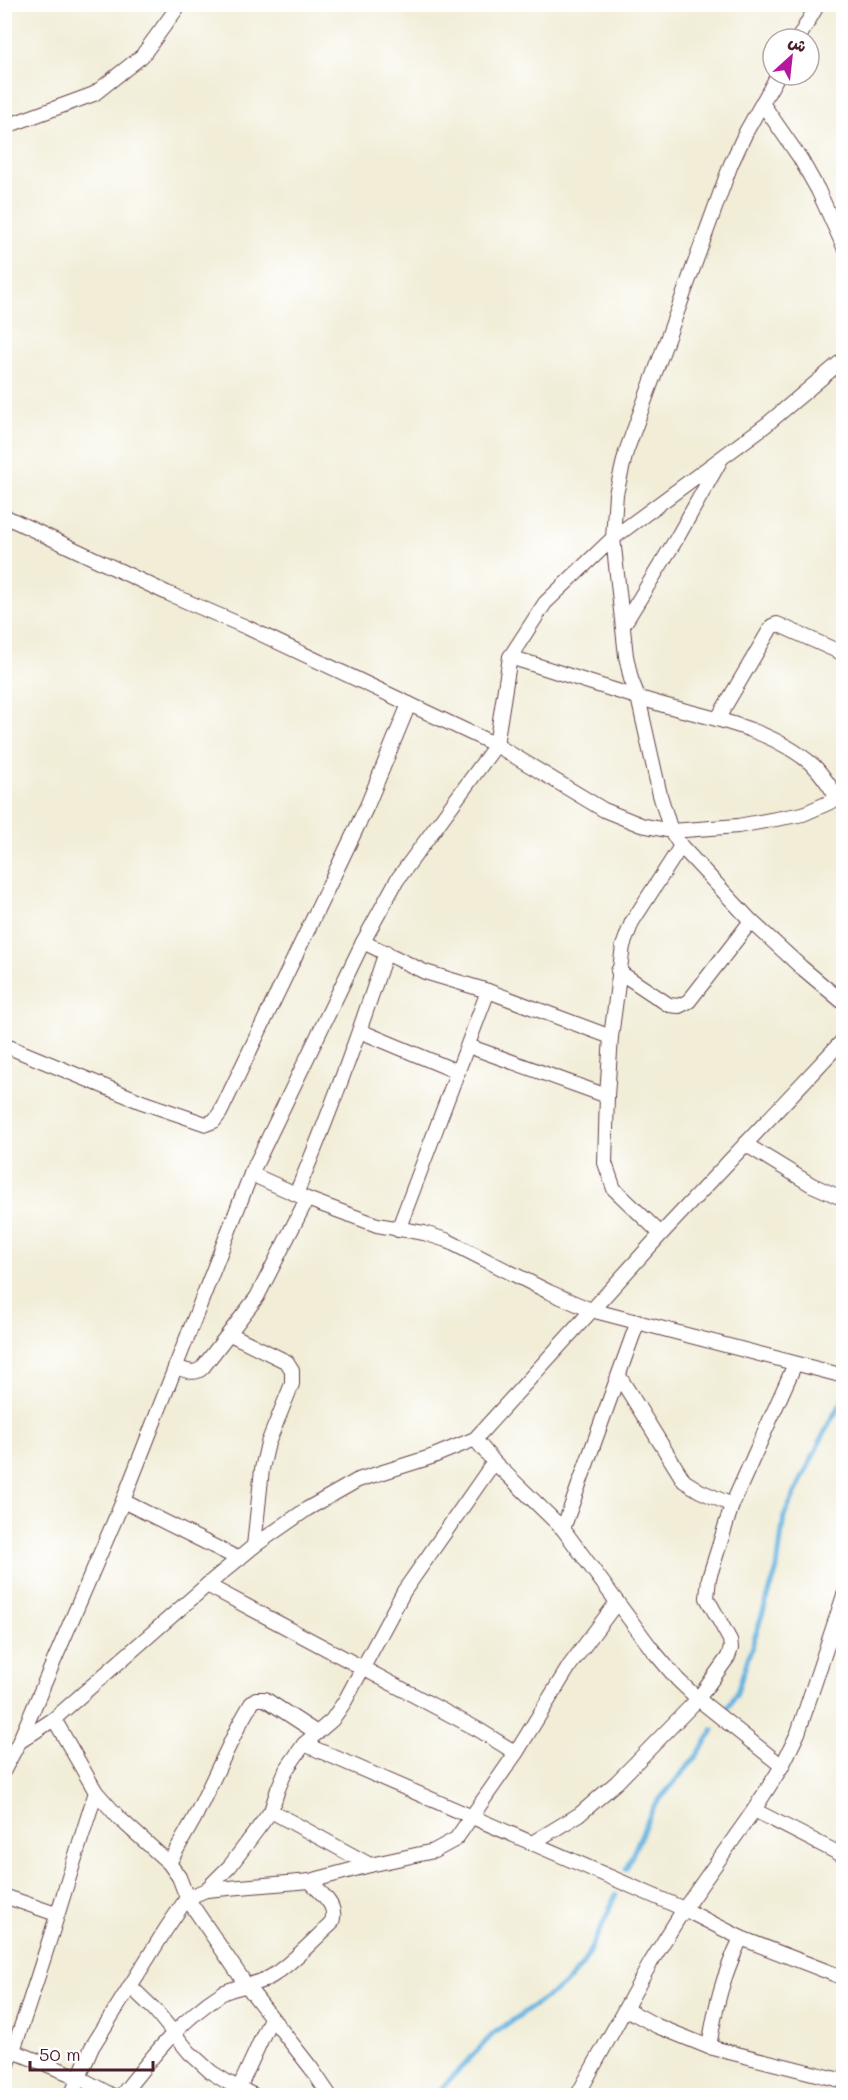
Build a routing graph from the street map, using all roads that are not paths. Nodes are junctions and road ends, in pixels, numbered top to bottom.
1 (180, 4) edge
2 (818, 4) edge
3 (805, 27) edge
4 (771, 87) edge
5 (762, 103) junction
6 (4, 127) edge
7 (843, 247) edge
8 (843, 358) edge
9 (722, 457) junction
10 (4, 516) edge
11 (613, 538) junction
12 (624, 624) junction
13 (843, 654) edge
14 (510, 657) junction
15 (638, 697) junction
16 (409, 704) junction
17 (718, 718) junction
18 (496, 746) junction
19 (841, 797) edge
20 (670, 831) junction
21 (681, 846) junction
22 (752, 921) junction
23 (363, 942) junction
24 (386, 952) junction
25 (618, 972) junction
26 (488, 991) junction
27 (843, 1003) edge
28 (360, 1031) junction
29 (611, 1037) junction
30 (843, 1039) edge
31 (4, 1045) edge
32 (468, 1046) junction
33 (458, 1072) junction
34 (607, 1096) junction
35 (745, 1144) junction
36 (251, 1174) junction
37 (302, 1196) junction
38 (843, 1199) edge
39 (398, 1230) junction
40 (661, 1234) junction
41 (591, 1310) junction
42 (638, 1321) junction
43 (230, 1334) junction
44 (795, 1364) junction
45 (175, 1367) junction
46 (619, 1376) junction
47 (843, 1376) edge
48 (475, 1439) junction
49 (494, 1462) junction
50 (123, 1500) junction
51 (732, 1505) junction
52 (563, 1528) junction
53 (254, 1546) junction
54 (239, 1559) junction
55 (207, 1585) junction
56 (843, 1595) edge
57 (617, 1602) junction
58 (363, 1666) junction
59 (698, 1699) junction
60 (54, 1719) junction
61 (317, 1733) junction
62 (18, 1742) junction
63 (304, 1743) junction
64 (516, 1753) junction
65 (782, 1766) junction
66 (4, 1770) edge
67 (96, 1792) junction
68 (754, 1810) junction
69 (271, 1811) junction
70 (473, 1817) junction
71 (532, 1843) junction
72 (843, 1856) edge
73 (169, 1863) junction
74 (370, 1865) junction
75 (310, 1881) junction
76 (206, 1890) junction
77 (4, 1896) edge
78 (187, 1898) junction
79 (684, 1909) junction
80 (56, 1914) junction
81 (741, 1938) junction
82 (843, 1978) edge
83 (130, 1986) junction
84 (247, 1986) junction
85 (626, 2009) junction
86 (272, 2018) junction
87 (172, 2034) junction
88 (709, 2047) junction
89 (13, 2051) junction
90 (4, 2075) edge
91 (78, 2077) junction
92 (841, 2081) edge
93 (238, 2092) edge
94 (70, 2096) edge
95 (113, 2096) edge
96 (122, 2096) edge
97 (255, 2096) edge
98 (330, 2096) edge
99 (577, 2096) edge
100 (837, 2096) edge

1 - 6 street
2 - 3 street
4 - 5 street
5 - 7 street
5 - 11 street
8 - 9 street
9 - 11 street
9 - 12 street
10 - 16 street
11 - 12 street
11 - 14 street
12 - 15 street
13 - 17 street
14 - 15 street
14 - 18 street
15 - 17 street
15 - 20 street
16 - 18 street
16 - 31 street
17 - 19 street
18 - 20 street
18 - 23 street
19 - 20 street
20 - 21 street
21 - 22 street
21 - 25 street
22 - 25 street
22 - 27 street
23 - 24 street
23 - 36 street
24 - 26 street
24 - 28 street
25 - 29 street
26 - 29 street
26 - 32 street
28 - 33 street
28 - 37 street
29 - 34 street
30 - 35 street
32 - 33 street
32 - 34 street
33 - 39 street
34 - 40 street
35 - 38 street
35 - 40 street
36 - 37 street
36 - 45 street
37 - 39 street
37 - 43 street
39 - 41 street
40 - 41 street
41 - 42 street
41 - 48 street
42 - 44 street
42 - 46 street
43 - 45 street
43 - 53 street
44 - 47 street
44 - 51 street
45 - 50 street
46 - 51 street
46 - 52 street
48 - 49 street
48 - 53 street
49 - 52 street
49 - 58 street
50 - 54 street
50 - 62 street
51 - 59 street
52 - 57 street
53 - 54 street
54 - 55 street
55 - 58 street
55 - 60 street
56 - 65 street
57 - 59 street
57 - 64 street
58 - 61 street
58 - 64 street
59 - 65 street
59 - 71 street
60 - 62 street
60 - 67 street
61 - 63 street
61 - 73 street
62 - 66 street
63 - 69 street
63 - 70 street
64 - 70 street
65 - 68 street
67 - 73 street
67 - 80 street
68 - 72 street
68 - 79 street
69 - 74 street
69 - 76 street
70 - 71 street
70 - 74 street
71 - 79 street
73 - 78 street
74 - 75 street
75 - 76 street
75 - 84 street
76 - 78 street
77 - 80 street
78 - 83 street
78 - 84 street
79 - 81 street
79 - 85 street
80 - 89 street
81 - 82 street
81 - 88 street
83 - 87 street
83 - 91 street
84 - 86 street
84 - 87 street
85 - 88 street
85 - 99 street
86 - 93 street
86 - 98 street
87 - 93 street
87 - 96 street
88 - 92 street
89 - 90 street
89 - 91 street
91 - 94 street
91 - 95 street
92 - 100 street
93 - 97 street

